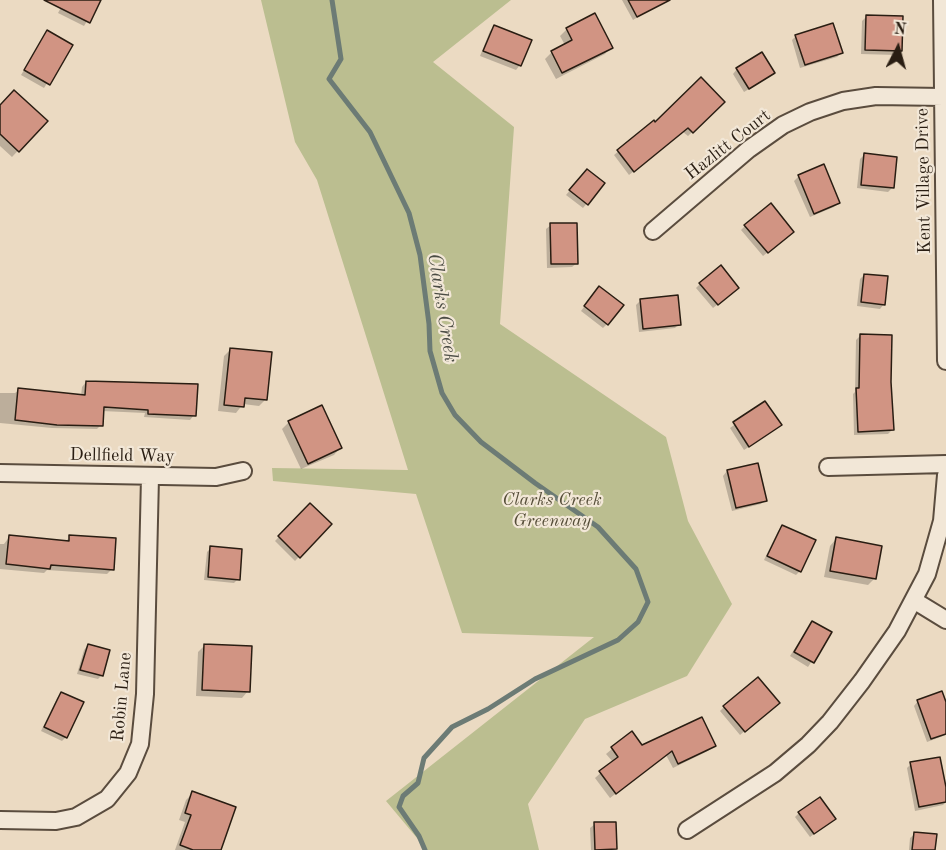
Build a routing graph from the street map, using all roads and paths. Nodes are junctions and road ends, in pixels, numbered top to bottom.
1 (942, 0) edge
2 (943, 97) junction
3 (653, 231) dead end
4 (946, 328) edge
5 (946, 361) edge
6 (946, 464) edge
7 (828, 467) dead end
8 (243, 471) dead end
9 (0, 473) edge
10 (946, 475) edge
11 (150, 477) junction
12 (915, 600) junction
13 (946, 620) edge
14 (0, 820) edge
15 (687, 830) dead end

1 - 2 street, Kent Village Drive
2 - 3 street, Hazlitt Court
2 - 4 street, Kent Village Drive
4 - 5 street, Kent Village Drive
6 - 7 street
8 - 11 street, Dellfield Way
9 - 11 street, Dellfield Way
10 - 12 street
11 - 14 street, Robin Lane
12 - 13 street
12 - 15 street

